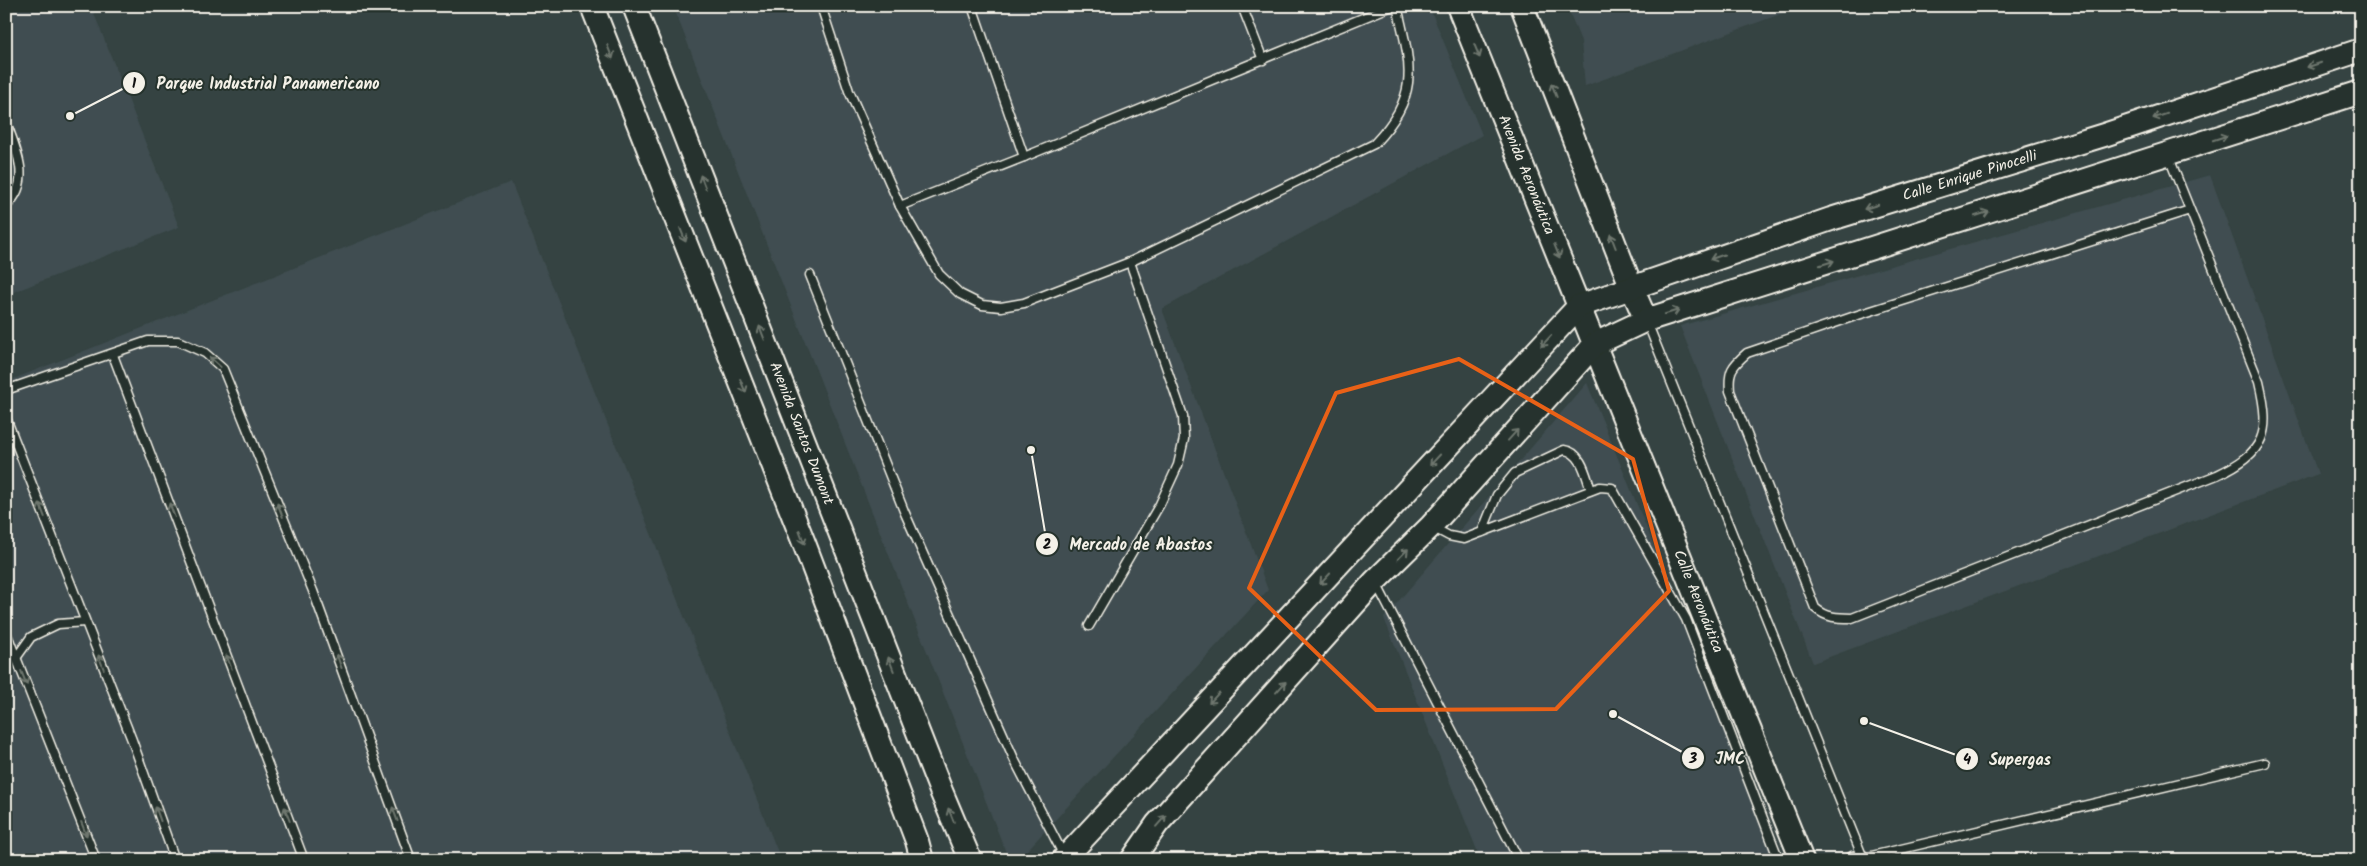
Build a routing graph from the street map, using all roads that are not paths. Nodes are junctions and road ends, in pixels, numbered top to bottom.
1 (592, 6) edge
2 (634, 6) edge
3 (821, 6) edge
4 (972, 6) edge
5 (1242, 6) edge
6 (1392, 6) edge
7 (1397, 6) edge
8 (1458, 6) edge
9 (1522, 6) edge
10 (2361, 50) edge
11 (1263, 60) junction
12 (2361, 92) edge
13 (6, 122) edge
14 (2168, 155) junction
15 (1024, 157) junction
16 (6, 206) edge
17 (900, 206) junction
18 (2190, 210) junction
19 (1130, 262) junction
20 (810, 275) dead end
21 (1631, 286) junction
22 (1579, 306) junction
23 (1646, 320) junction
24 (1595, 344) junction
25 (113, 355) junction
26 (6, 390) edge
27 (6, 418) edge
28 (1591, 490) junction
29 (1431, 526) junction
30 (1482, 532) junction
31 (1375, 581) junction
32 (85, 622) junction
33 (1089, 626) dead end
34 (6, 632) edge
35 (16, 658) junction
36 (2264, 762) dead end
37 (1064, 859) edge
38 (1860, 859) edge
39 (96, 860) edge
40 (175, 860) edge
41 (304, 860) edge
42 (411, 860) edge
43 (922, 860) edge
44 (970, 860) edge
45 (1132, 860) edge
46 (1519, 860) edge
47 (1779, 860) edge
48 (1802, 860) edge

1 -> 43 main road
44 -> 2 main road, Avenida Santos Dumont
3 - 17 lane
4 - 15 lane
5 - 11 lane
6 - 11 lane
7 - 19 lane
8 -> 22 main road, Avenida Aeronáutica
21 -> 9 main road
10 -> 21 main road, Calle Enrique Pinocelli
11 - 15 lane
14 -> 12 main road
13 - 16 lane
14 - 18 lane
23 -> 14 main road
15 - 17 lane
17 - 19 lane
18 - 18 lane
19 - 33 lane
20 - 37 lane
21 - 22 main road, Calle Enrique Pinocelli
21 - 23 main road
22 - 24 main road, Avenida Aeronáutica
22 -> 37 main road
23 - 24 main road
23 - 38 lane
29 -> 24 main road
24 - 48 main road, Calle Aeronáutica
25 - 26 lane
41 -> 25 lane
42 -> 25 lane
32 -> 27 lane
28 - 30 lane
28 - 30 lane
28 - 47 lane
29 - 30 lane
31 -> 29 main road
45 -> 31 main road
31 - 46 lane
32 - 35 lane
40 -> 32 lane
34 - 35 lane
35 -> 39 lane
36 - 38 lane

